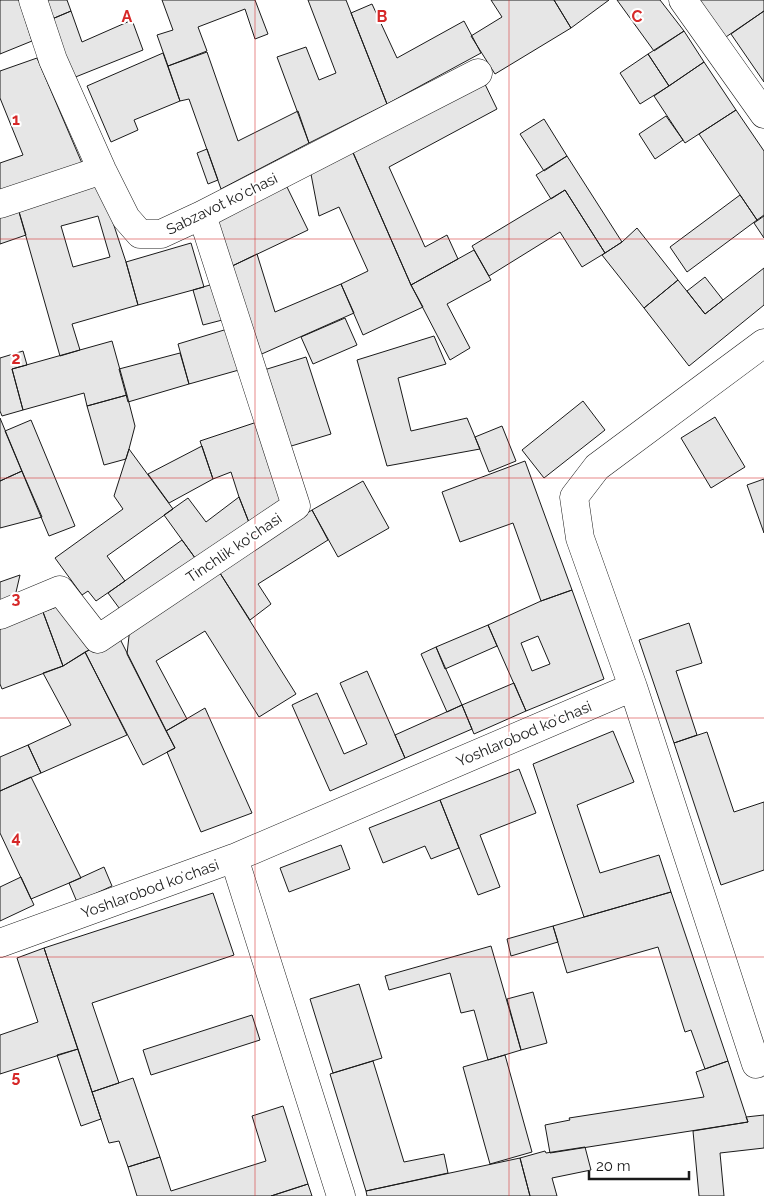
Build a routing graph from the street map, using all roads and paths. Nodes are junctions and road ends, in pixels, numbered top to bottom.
1 (33, 0) edge
2 (683, 0) edge
3 (478, 73) dead end
4 (764, 114) edge
5 (102, 170) junction
6 (0, 204) edge
7 (202, 215) junction
8 (764, 343) edge
9 (0, 615) edge
10 (633, 688) junction
11 (234, 858) junction
12 (0, 944) edge
13 (756, 1064) dead end
14 (340, 1196) edge

1 - 5 street, Sabzavot koʻchasi
2 - 4 street
3 - 7 street, Sabzavot koʻchasi
5 - 6 street
5 - 7 street, Sabzavot koʻchasi
7 - 9 street, Tinchlik ko'chasi
8 - 10 street
10 - 11 street, Yoshlarobod koʻchasi
10 - 13 street
11 - 12 street, Yoshlarobod koʻchasi
11 - 14 street

